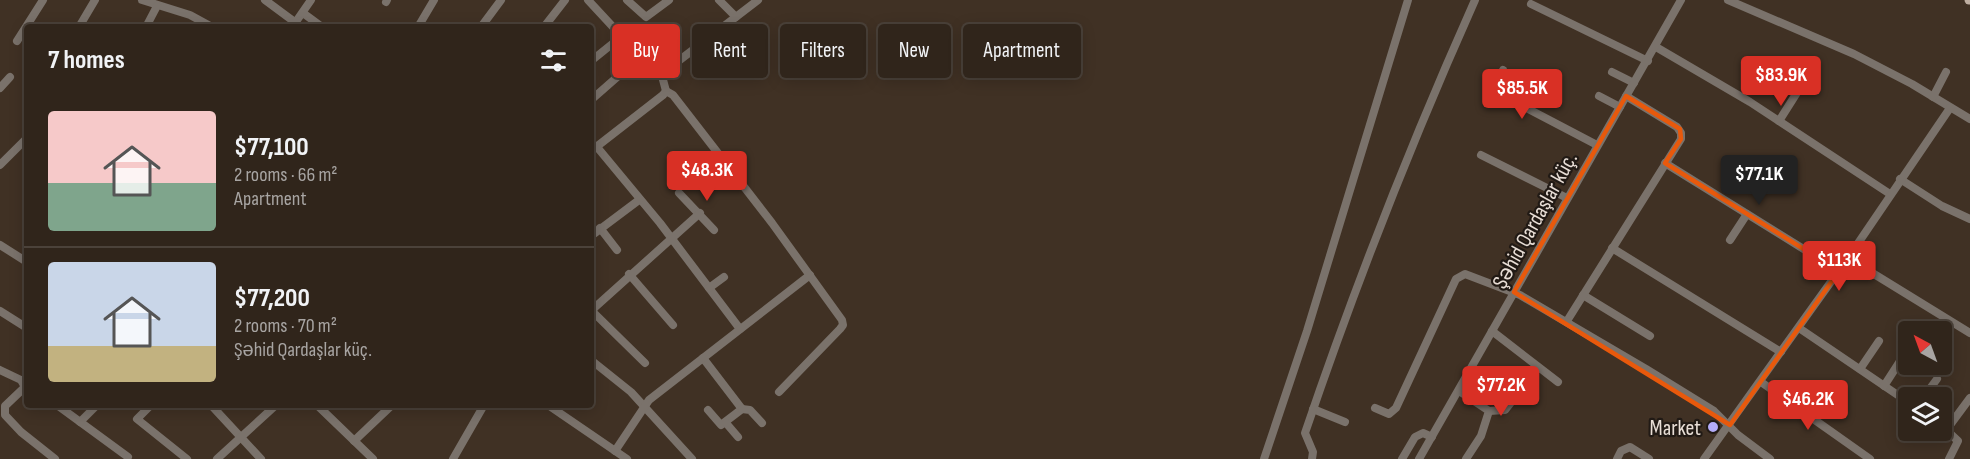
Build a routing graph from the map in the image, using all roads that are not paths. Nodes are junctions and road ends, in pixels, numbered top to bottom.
1 (43, 0) edge
2 (95, 0) edge
3 (142, 0) edge
4 (265, 0) edge
5 (311, 0) edge
6 (434, 0) edge
7 (501, 0) edge
8 (565, 0) edge
9 (588, 0) edge
10 (627, 0) edge
11 (669, 0) edge
12 (719, 0) edge
13 (758, 0) edge
14 (1408, 0) edge
15 (1475, 0) edge
16 (1681, 0) edge
17 (1728, 0) edge
18 (1531, 4) dead end
19 (157, 6) junction
20 (303, 13) junction
21 (736, 17) junction
22 (28, 24) edge
23 (81, 24) edge
24 (148, 24) edge
25 (206, 24) edge
26 (293, 24) edge
27 (295, 24) edge
28 (318, 24) edge
29 (420, 24) edge
30 (483, 24) edge
31 (546, 24) edge
32 (612, 25) edge
33 (24, 30) edge
34 (17, 41) dead end
35 (612, 44) edge
36 (1656, 47) junction
37 (594, 59) edge
38 (1648, 61) junction
39 (680, 62) edge
40 (1503, 70) dead end
41 (1612, 72) dead end
42 (1946, 72) dead end
43 (10, 77) dead end
44 (616, 78) edge
45 (663, 78) edge
46 (1634, 82) junction
47 (0, 88) edge
48 (666, 90) junction
49 (1798, 91) dead end
50 (1599, 96) dead end
51 (1626, 96) junction
52 (594, 97) edge
53 (1933, 97) junction
54 (1620, 107) junction
55 (1950, 108) junction
56 (1970, 119) edge
57 (1779, 121) junction
58 (24, 141) edge
59 (1597, 145) junction
60 (594, 149) edge
61 (1481, 155) dead end
62 (1665, 163) junction
63 (0, 165) edge
64 (1900, 179) junction
65 (679, 193) dead end
66 (1890, 194) junction
67 (1567, 198) junction
68 (639, 200) junction
69 (700, 213) junction
70 (1748, 214) junction
71 (1970, 219) edge
72 (600, 228) junction
73 (714, 230) dead end
74 (594, 233) edge
75 (670, 238) junction
76 (1730, 240) dead end
77 (0, 245) edge
78 (1612, 248) junction
79 (617, 250) dead end
80 (1848, 258) junction
81 (24, 260) edge
82 (1839, 271) junction
83 (629, 274) junction
84 (810, 274) junction
85 (724, 277) dead end
86 (709, 288) junction
87 (1514, 292) junction
88 (1583, 295) junction
89 (594, 308) edge
90 (0, 311) edge
91 (594, 313) edge
92 (1567, 321) junction
93 (672, 325) dead end
94 (24, 326) edge
95 (1799, 328) junction
96 (740, 329) junction
97 (1492, 331) junction
98 (1970, 333) edge
99 (1650, 336) dead end
100 (1879, 340) dead end
101 (1781, 352) junction
102 (703, 358) junction
103 (594, 362) edge
104 (645, 363) dead end
105 (1898, 364) edge
106 (1538, 368) junction
107 (1860, 369) junction
108 (0, 370) edge
109 (1937, 379) dead end
110 (24, 382) edge
111 (1558, 382) dead end
112 (1761, 382) junction
113 (24, 383) edge
114 (1884, 386) junction
115 (1931, 387) edge
116 (1459, 391) junction
117 (778, 392) dead end
118 (1898, 395) edge
119 (1970, 398) edge
120 (645, 405) junction
121 (61, 408) edge
122 (94, 408) edge
123 (148, 408) edge
124 (214, 408) edge
125 (273, 408) edge
126 (320, 408) edge
127 (389, 408) edge
128 (482, 408) edge
129 (552, 408) edge
130 (1375, 408) dead end
131 (742, 409) junction
132 (1313, 409) junction
133 (2, 410) edge
134 (708, 410) dead end
135 (1490, 411) junction
136 (1952, 418) edge
137 (80, 422) junction
138 (1344, 422) dead end
139 (726, 423) junction
140 (762, 423) dead end
141 (1730, 425) junction
142 (1952, 435) edge
143 (241, 436) junction
144 (738, 437) dead end
145 (1432, 437) junction
146 (354, 441) junction
147 (615, 451) junction
148 (128, 457) dead end
149 (55, 459) edge
150 (187, 459) edge
151 (217, 459) edge
152 (261, 459) edge
153 (373, 459) edge
154 (453, 459) edge
155 (627, 459) edge
156 (692, 459) edge
157 (1263, 459) edge
158 (1312, 459) edge
159 (1402, 459) edge
160 (1419, 459) edge
161 (1466, 459) edge
162 (1617, 459) edge
163 (1649, 459) edge
164 (1704, 459) edge
165 (1770, 459) edge
166 (1870, 459) edge
167 (1949, 459) edge

1 - 22 street
2 - 23 street
3 - 19 street
4 - 26 street
5 - 20 street
6 - 29 street
7 - 30 street
8 - 31 street
9 - 32 street
10 - 11 street
12 - 21 street
13 - 21 street
14 - 157 street
15 - 132 street
16 - 36 street, Şəhid Qardaşlar küç.
17 - 53 street
18 - 38 street
19 - 24 street
19 - 25 street
20 - 27 street
20 - 28 street
21 - 39 street
33 - 34 street
35 - 37 street
36 - 38 street, Şəhid Qardaşlar küç.
36 - 57 street
38 - 46 street, Şəhid Qardaşlar küç.
40 - 59 street
41 - 46 street
42 - 53 street
43 - 47 street
44 - 52 street
45 - 48 street
46 - 51 street, Şəhid Qardaşlar küç.
48 - 60 street
48 - 84 street
49 - 57 street
50 - 54 street
51 - 54 street, Şəhid Qardaşlar küç.
51 - 62 street
53 - 55 street
54 - 59 street, Şəhid Qardaşlar küç.
55 - 56 street
55 - 64 street
57 - 66 street
58 - 63 street
59 - 67 street, Şəhid Qardaşlar küç.
60 - 68 street
61 - 67 street
62 - 70 street
62 - 78 street
64 - 66 street
64 - 71 street
65 - 69 street
66 - 80 street
67 - 87 street, Şəhid Qardaşlar küç.
68 - 72 street
68 - 75 street
69 - 73 street
69 - 75 street
70 - 76 street
70 - 82 street
72 - 74 street
72 - 79 street
75 - 83 street
75 - 86 street
77 - 81 street
78 - 88 street
78 - 101 street
80 - 82 street
80 - 98 street
82 - 95 street
83 - 89 street
83 - 93 street
84 - 96 street
84 - 117 street
85 - 86 street
86 - 96 street
87 - 92 street
87 - 97 street, Şəhid Qardaşlar küç.
87 - 130 street
88 - 92 street
88 - 99 street
90 - 94 street
91 - 104 street
92 - 141 street
95 - 101 street
95 - 107 street
96 - 102 street
97 - 106 street
97 - 116 street, Şəhid Qardaşlar küç.
100 - 107 street
101 - 112 street
102 - 120 street
102 - 131 street
103 - 120 street
105 - 114 street
106 - 111 street
106 - 135 street
107 - 114 street
108 - 110 street
109 - 115 street
112 - 141 street
112 - 166 street
113 - 133 street
114 - 118 street
116 - 135 street
116 - 145 street, Şəhid Qardaşlar küç.
119 - 136 street
120 - 147 street
120 - 156 street
121 - 137 street
122 - 137 street
123 - 150 street
124 - 143 street
125 - 143 street
126 - 146 street
127 - 146 street
128 - 154 street
129 - 147 street
131 - 139 street
131 - 140 street
132 - 138 street
132 - 158 street
133 - 149 street
134 - 139 street
135 - 161 street
137 - 148 street
139 - 144 street
141 - 164 street
141 - 165 street
142 - 167 street
143 - 151 street
143 - 152 street
145 - 159 street
145 - 160 street, Şəhid Qardaşlar küç.
146 - 153 street
147 - 155 street
162 - 163 street

